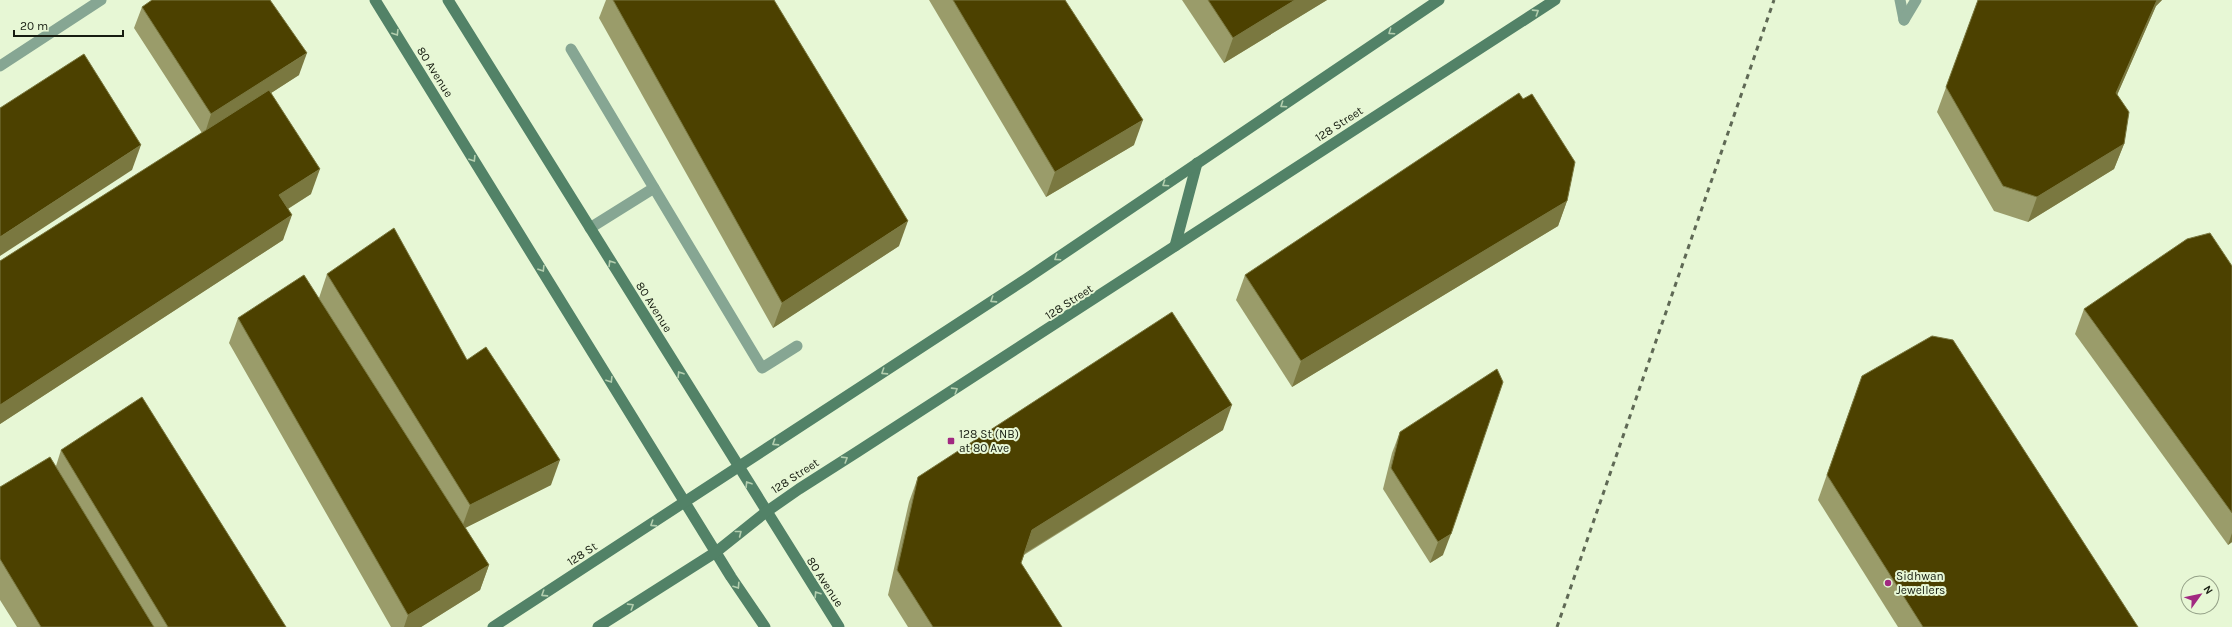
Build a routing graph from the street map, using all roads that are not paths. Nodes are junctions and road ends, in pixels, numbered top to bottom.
1 (101, 0) edge
2 (375, 0) edge
3 (448, 0) edge
4 (1439, 0) edge
5 (1555, 0) edge
6 (1900, 0) edge
7 (1916, 0) edge
8 (571, 49) dead end
9 (0, 66) edge
10 (1197, 162) junction
11 (654, 188) junction
12 (590, 228) junction
13 (1175, 246) junction
14 (797, 346) dead end
15 (738, 467) junction
16 (686, 502) junction
17 (766, 512) junction
18 (716, 552) junction
19 (493, 627) edge
20 (598, 627) edge
21 (764, 627) edge
22 (839, 627) edge

1 - 9 lane
2 -> 16 main road, 80 Avenue
3 - 12 main road, 80 Avenue
4 -> 10 main road
13 -> 5 main road, 128 Street
6 - 7 lane
8 - 11 lane
10 - 13 main road
10 -> 15 main road
11 - 12 lane
11 - 14 lane
15 -> 12 main road, 80 Avenue
17 -> 13 main road, 128 Street
15 - 16 main road
17 -> 15 main road, 80 Avenue
16 - 18 main road, 80 Avenue
16 -> 19 main road, 128 St
18 -> 17 main road, 128 Street
22 -> 17 main road, 80 Avenue
20 -> 18 main road, 128 Street
18 -> 21 main road, 80 Avenue

